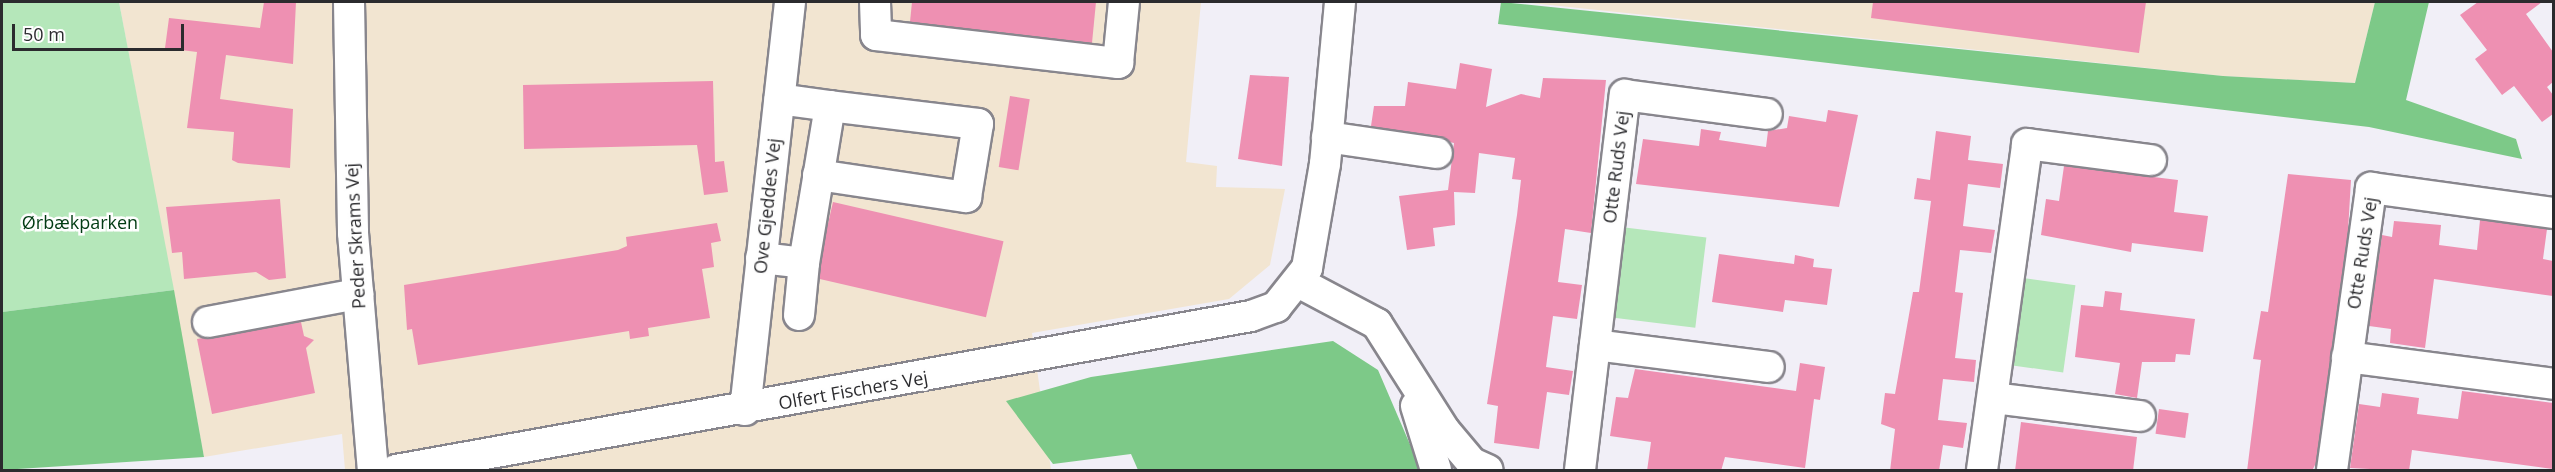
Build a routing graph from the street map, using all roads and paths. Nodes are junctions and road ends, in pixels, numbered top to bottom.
1 (349, 2) edge
2 (790, 2) edge
3 (875, 2) edge
4 (1124, 2) edge
5 (1340, 2) edge
6 (779, 99) junction
7 (830, 106) junction
8 (1767, 114) dead end
9 (1327, 137) junction
10 (1437, 153) dead end
11 (2151, 160) dead end
12 (818, 176) junction
13 (2553, 213) edge
14 (761, 258) junction
15 (804, 262) junction
16 (1300, 283) junction
17 (358, 294) junction
18 (799, 315) dead end
19 (208, 322) dead end
20 (1595, 345) junction
21 (2348, 357) junction
22 (1403, 367) junction
23 (1769, 367) dead end
24 (2553, 384) edge
25 (1993, 398) junction
26 (745, 410) junction
27 (2140, 416) dead end
28 (1476, 468) edge
29 (373, 471) edge
30 (396, 471) edge
31 (1437, 471) edge
32 (1580, 471) edge
33 (1982, 471) edge
34 (2332, 471) edge

1 - 17 street, Peder Skrams Vej
2 - 6 street, Ove Gjeddes Vej
3 - 4 street
5 - 9 street
6 - 7 street
6 - 14 street, Ove Gjeddes Vej
7 - 12 street
7 - 12 street
8 - 20 street, Otte Ruds Vej
9 - 10 street
9 - 16 street
11 - 25 street
12 - 15 street
13 - 21 street, Otte Ruds Vej
14 - 15 street
14 - 26 street, Ove Gjeddes Vej
15 - 18 street
16 - 22 street
16 - 26 street, Olfert Fischers Vej
17 - 19 street
17 - 29 street, Peder Skrams Vej
20 - 23 street
20 - 32 street, Otte Ruds Vej
21 - 24 street
21 - 34 street, Otte Ruds Vej
22 - 28 street
22 - 31 street
25 - 27 street
25 - 33 street
26 - 30 street, Olfert Fischers Vej

